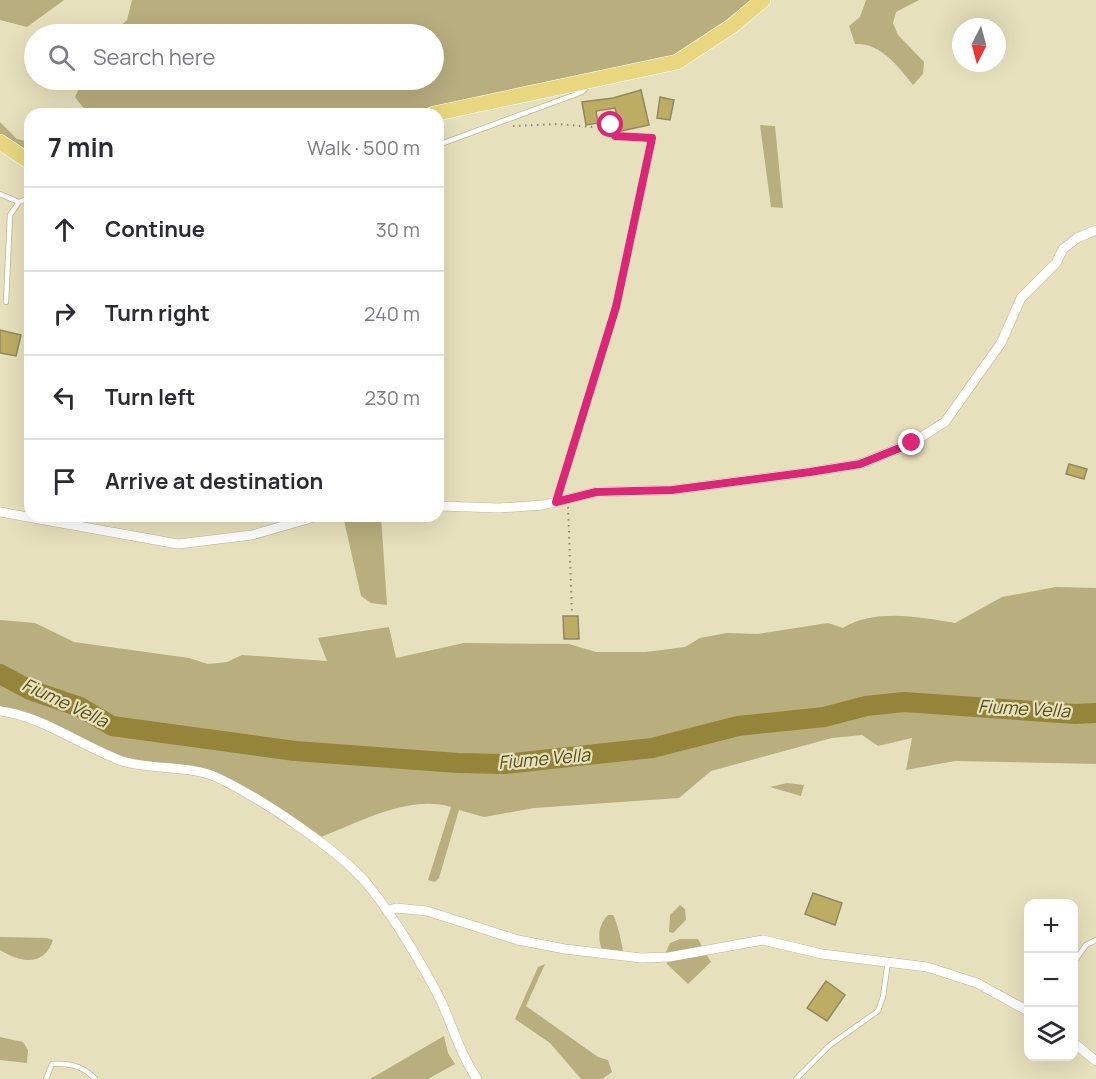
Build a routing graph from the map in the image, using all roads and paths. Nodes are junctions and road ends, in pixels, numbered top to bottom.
1 (763, 0) edge
2 (594, 80) junction
3 (444, 112) edge
4 (495, 125) junction
5 (0, 142) edge
6 (444, 143) edge
7 (24, 158) edge
8 (0, 194) edge
9 (24, 200) edge
10 (19, 202) junction
11 (1096, 230) edge
12 (6, 302) dead end
13 (568, 498) junction
14 (556, 502) junction
15 (444, 506) edge
16 (0, 512) edge
17 (24, 516) edge
18 (56, 522) edge
19 (297, 522) edge
20 (572, 612) dead end
21 (0, 711) edge
22 (387, 911) junction
23 (1096, 940) edge
24 (1078, 956) edge
25 (888, 961) junction
26 (1024, 1008) edge
27 (1078, 1046) edge
28 (1096, 1061) edge
29 (46, 1079) edge
30 (95, 1079) edge
31 (477, 1079) edge
32 (796, 1079) edge

1 - 2 main road
2 - 3 main road
2 - 4 lane
4 - 6 lane
4 - 14 path
5 - 7 main road
8 - 10 lane
9 - 10 lane
10 - 12 lane
11 - 13 street
13 - 14 street
13 - 20 path
14 - 15 street
16 - 17 street
18 - 19 street
21 - 22 street
22 - 25 street
22 - 31 street
23 - 24 lane
25 - 26 street
25 - 32 lane
27 - 28 street
29 - 30 lane

